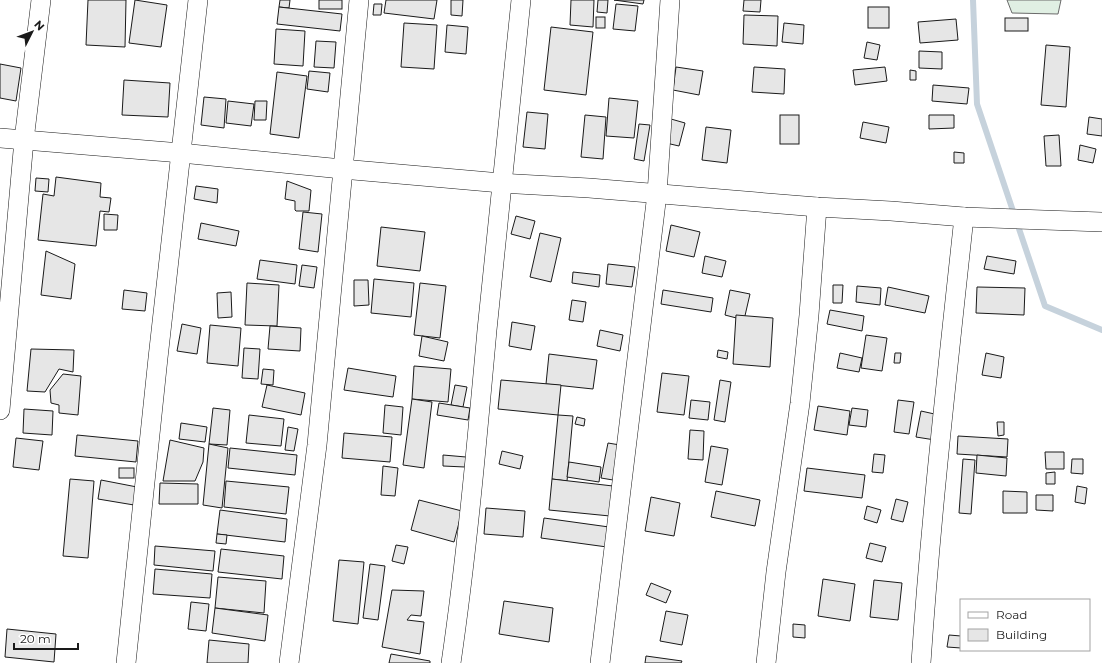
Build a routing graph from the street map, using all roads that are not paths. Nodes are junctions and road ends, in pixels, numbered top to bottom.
1 (41, 0) edge
2 (198, 0) edge
3 (359, 0) edge
4 (521, 0) edge
5 (670, 0) edge
6 (0, 138) edge
7 (24, 140) junction
8 (181, 153) junction
9 (342, 169) junction
10 (501, 183) junction
11 (657, 194) junction
12 (817, 207) junction
13 (964, 218) junction
14 (1102, 222) edge
15 (0, 410) edge
16 (126, 663) edge
17 (289, 663) edge
18 (451, 663) edge
19 (600, 663) edge
20 (766, 663) edge
21 (921, 663) edge

1 - 7 street
2 - 8 street
3 - 9 street
4 - 10 street
5 - 11 street
6 - 7 street
7 - 8 street
7 - 15 street
8 - 9 street
8 - 16 street
9 - 10 street
9 - 17 street
10 - 11 street
10 - 18 street
11 - 12 street
11 - 19 street
12 - 13 street
12 - 20 street
13 - 14 street
13 - 21 street

